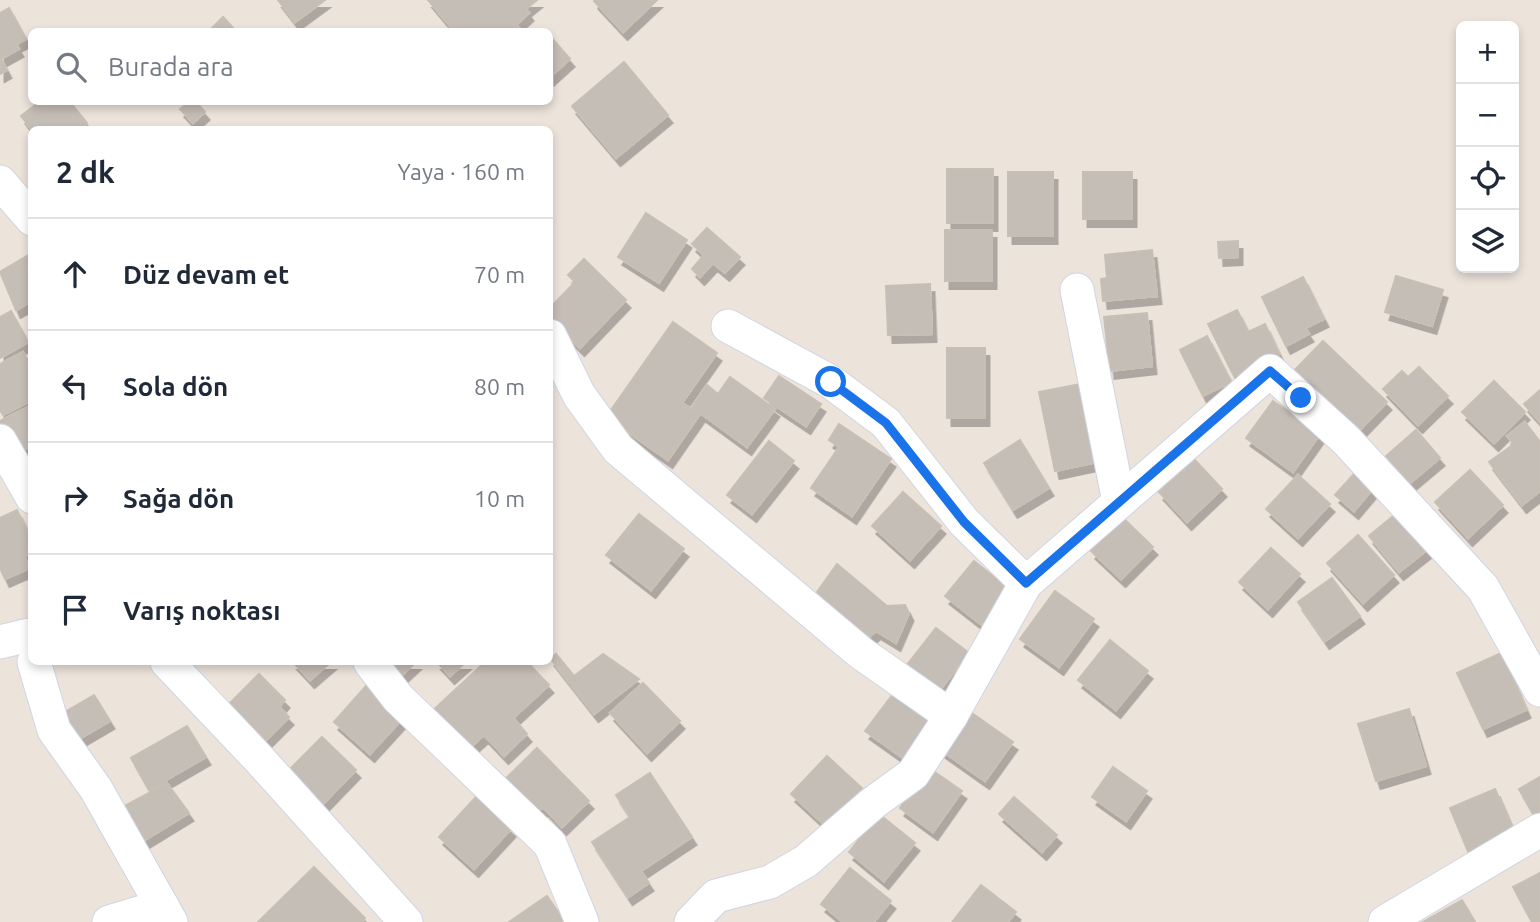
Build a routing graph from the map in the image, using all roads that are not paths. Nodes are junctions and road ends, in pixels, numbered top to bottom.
1 (0, 182) edge
2 (28, 214) edge
3 (1077, 290) dead end
4 (729, 326) dead end
5 (553, 342) edge
6 (0, 441) edge
7 (28, 490) edge
8 (1119, 502) junction
9 (1026, 583) junction
10 (32, 665) edge
11 (170, 665) edge
12 (372, 665) edge
13 (1540, 690) edge
14 (951, 716) junction
15 (1540, 830) edge
16 (167, 914) edge
17 (109, 922) edge
18 (406, 922) edge
19 (582, 922) edge
20 (691, 922) edge
21 (1385, 922) edge

1 - 2 street
3 - 8 street
4 - 9 street
5 - 14 street
6 - 7 street
8 - 9 street
8 - 13 street
9 - 14 street
10 - 16 street
11 - 18 street
12 - 19 street
14 - 20 street
15 - 21 street
16 - 17 street

